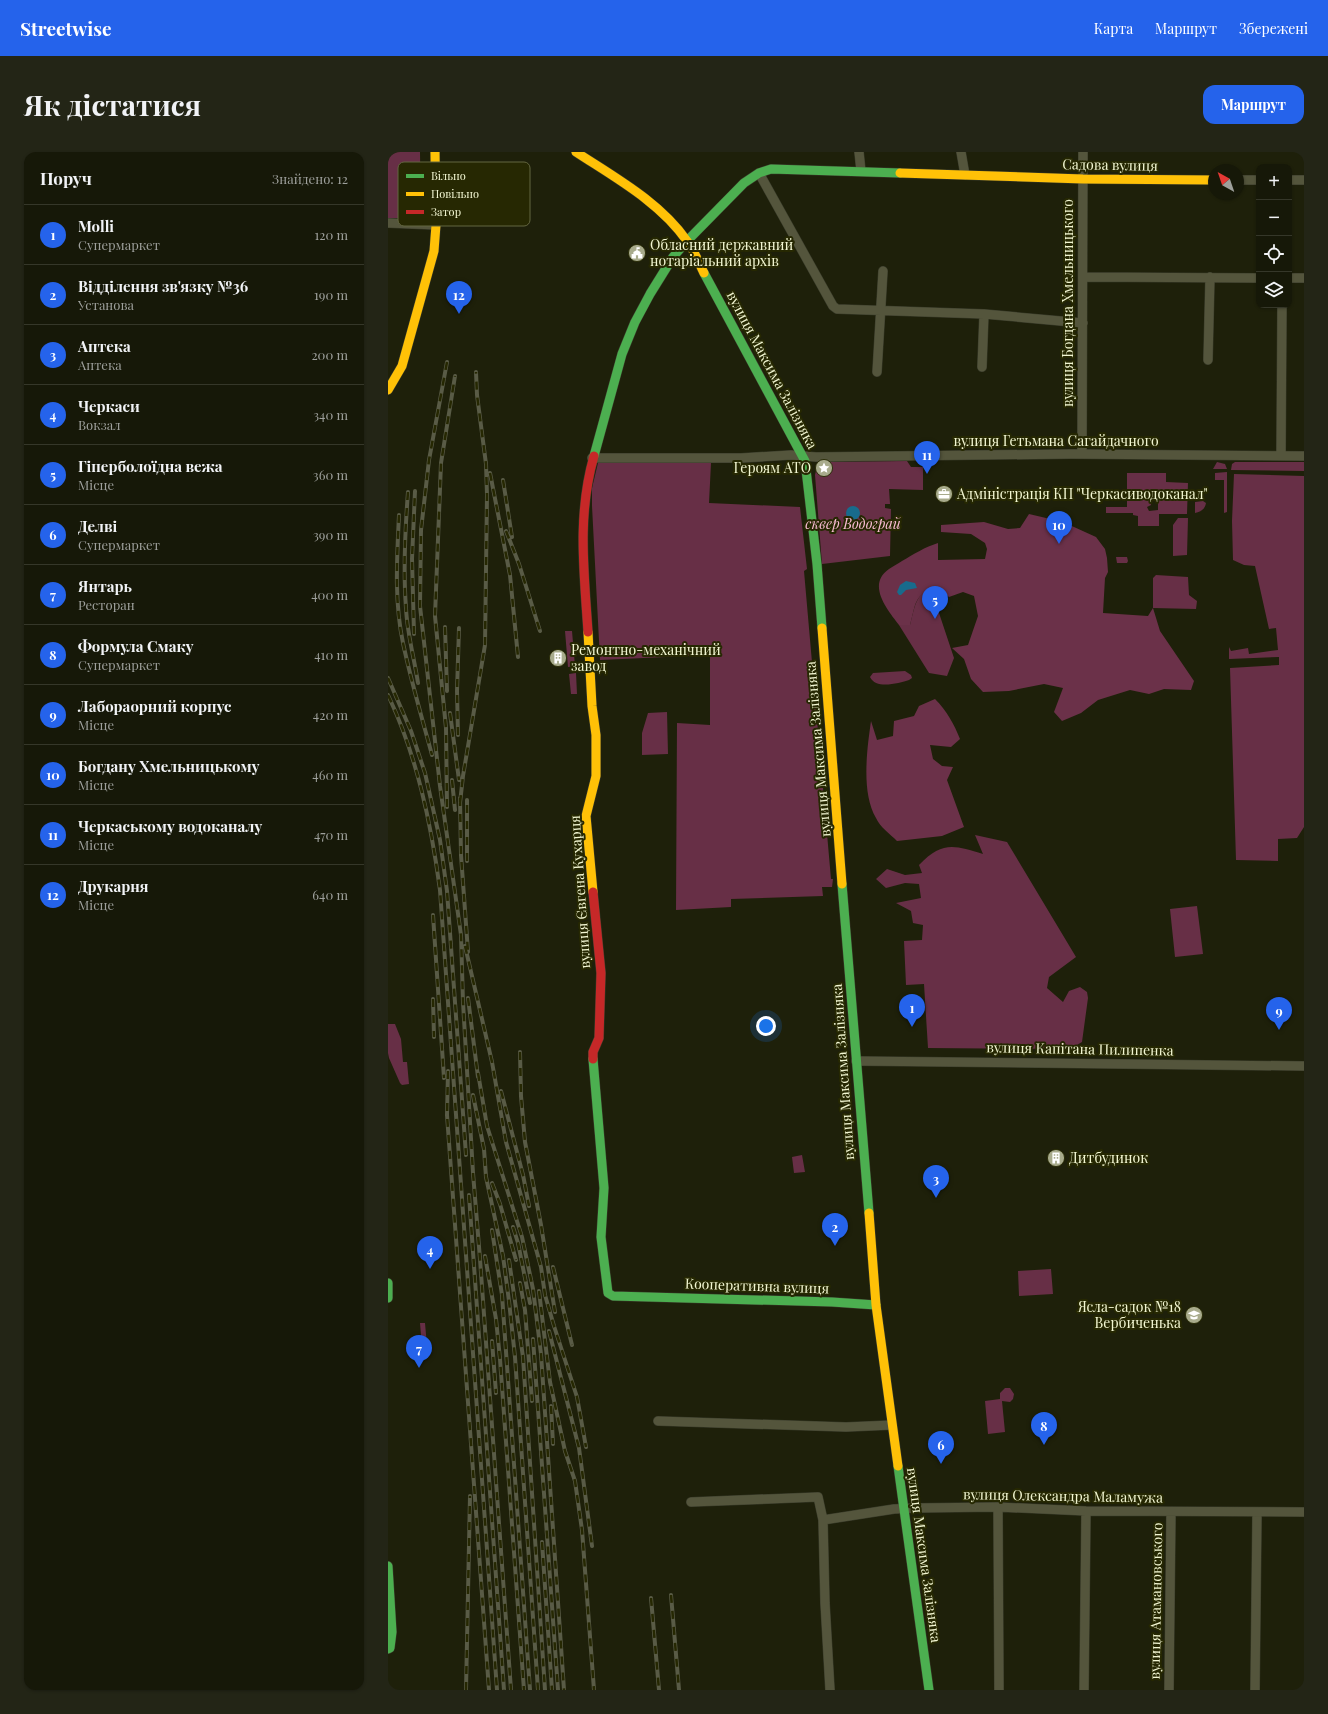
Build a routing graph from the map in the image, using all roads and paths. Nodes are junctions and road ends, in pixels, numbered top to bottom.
1 (435, 152) edge
2 (859, 152) edge
3 (961, 152) edge
4 (1083, 152) edge
5 (582, 153) edge
6 (435, 162) edge
7 (861, 171) junction
8 (760, 173) junction
9 (965, 175) junction
10 (1083, 179) junction
11 (1208, 180) edge
12 (1244, 180) edge
13 (1256, 180) edge
14 (1292, 180) edge
15 (1304, 180) edge
16 (388, 223) edge
17 (398, 223) edge
18 (436, 226) edge
19 (687, 241) junction
20 (883, 271) dead end
21 (1083, 277) junction
22 (1210, 277) junction
23 (1256, 278) edge
24 (1292, 278) edge
25 (1304, 278) edge
26 (1282, 308) edge
27 (880, 310) junction
28 (984, 314) junction
29 (1083, 322) junction
30 (1208, 360) dead end
31 (982, 367) dead end
32 (877, 372) dead end
33 (388, 390) edge
34 (1082, 454) junction
35 (802, 456) junction
36 (1281, 456) junction
37 (1304, 456) edge
38 (592, 458) junction
39 (856, 1061) junction
40 (1304, 1066) edge
41 (388, 1283) edge
42 (637, 1296) joint
43 (388, 1298) edge
44 (876, 1305) junction
45 (658, 1421) dead end
46 (892, 1425) junction
47 (691, 1502) dead end
48 (998, 1507) junction
49 (903, 1508) junction
50 (1086, 1511) junction
51 (1171, 1512) junction
52 (1304, 1512) edge
53 (1257, 1513) junction
54 (823, 1520) junction
55 (388, 1566) edge
56 (388, 1649) edge
57 (830, 1690) edge
58 (929, 1690) edge
59 (1000, 1690) edge
60 (1084, 1690) edge
61 (1169, 1690) edge
62 (1255, 1690) edge

1 - 6 street
2 - 7 street
3 - 9 street
4 - 10 street, вулиця Богдана Хмельницького
5 - 19 street, вулиця Максима Залізняка
7 - 8 street, Садова вулиця
7 - 9 street, Садова вулиця
8 - 19 street, Садова вулиця
8 - 27 street
9 - 10 street, Садова вулиця
10 - 11 street, Садова вулиця
10 - 21 street, вулиця Богдана Хмельницького
12 - 13 street
14 - 15 street
16 - 17 street
18 - 33 street
19 - 35 street, вулиця Максима Залізняка
19 - 38 street, вулиця Євгена Кухарця
20 - 27 street
21 - 22 street
21 - 29 street, вулиця Богдана Хмельницького
22 - 23 street
22 - 30 street
24 - 25 street
26 - 36 street
27 - 28 street
27 - 32 street
28 - 29 street
28 - 31 street
29 - 34 street, вулиця Богдана Хмельницького
34 - 35 street, вулиця Гетьмана Сагайдачного
34 - 36 street, вулиця Гетьмана Сагайдачного
35 - 38 street, вулиця Гетьмана Сагайдачного
35 - 39 street, вулиця Максима Залізняка
36 - 37 street, вулиця Гетьмана Сагайдачного
38 - 42 street, вулиця Євгена Кухарця
39 - 40 street, вулиця Капітана Пилипенка
39 - 44 street, вулиця Максима Залізняка
41 - 43 street
42 - 44 street, Кооперативна вулиця
44 - 46 street, вулиця Максима Залізняка
45 - 46 street
46 - 49 street, вулиця Максима Залізняка
47 - 54 street
48 - 49 street, вулиця Олександра Маламужа
48 - 50 street, вулиця Олександра Маламужа
48 - 59 street
49 - 54 street, вулиця Олександра Маламужа
49 - 58 street, вулиця Максима Залізняка
50 - 51 street, вулиця Олександра Маламужа
50 - 60 street
51 - 53 street, вулиця Олександра Маламужа
51 - 61 street, вулиця Атамановського
52 - 53 street, вулиця Олександра Маламужа
53 - 62 street
54 - 57 street
55 - 56 street

